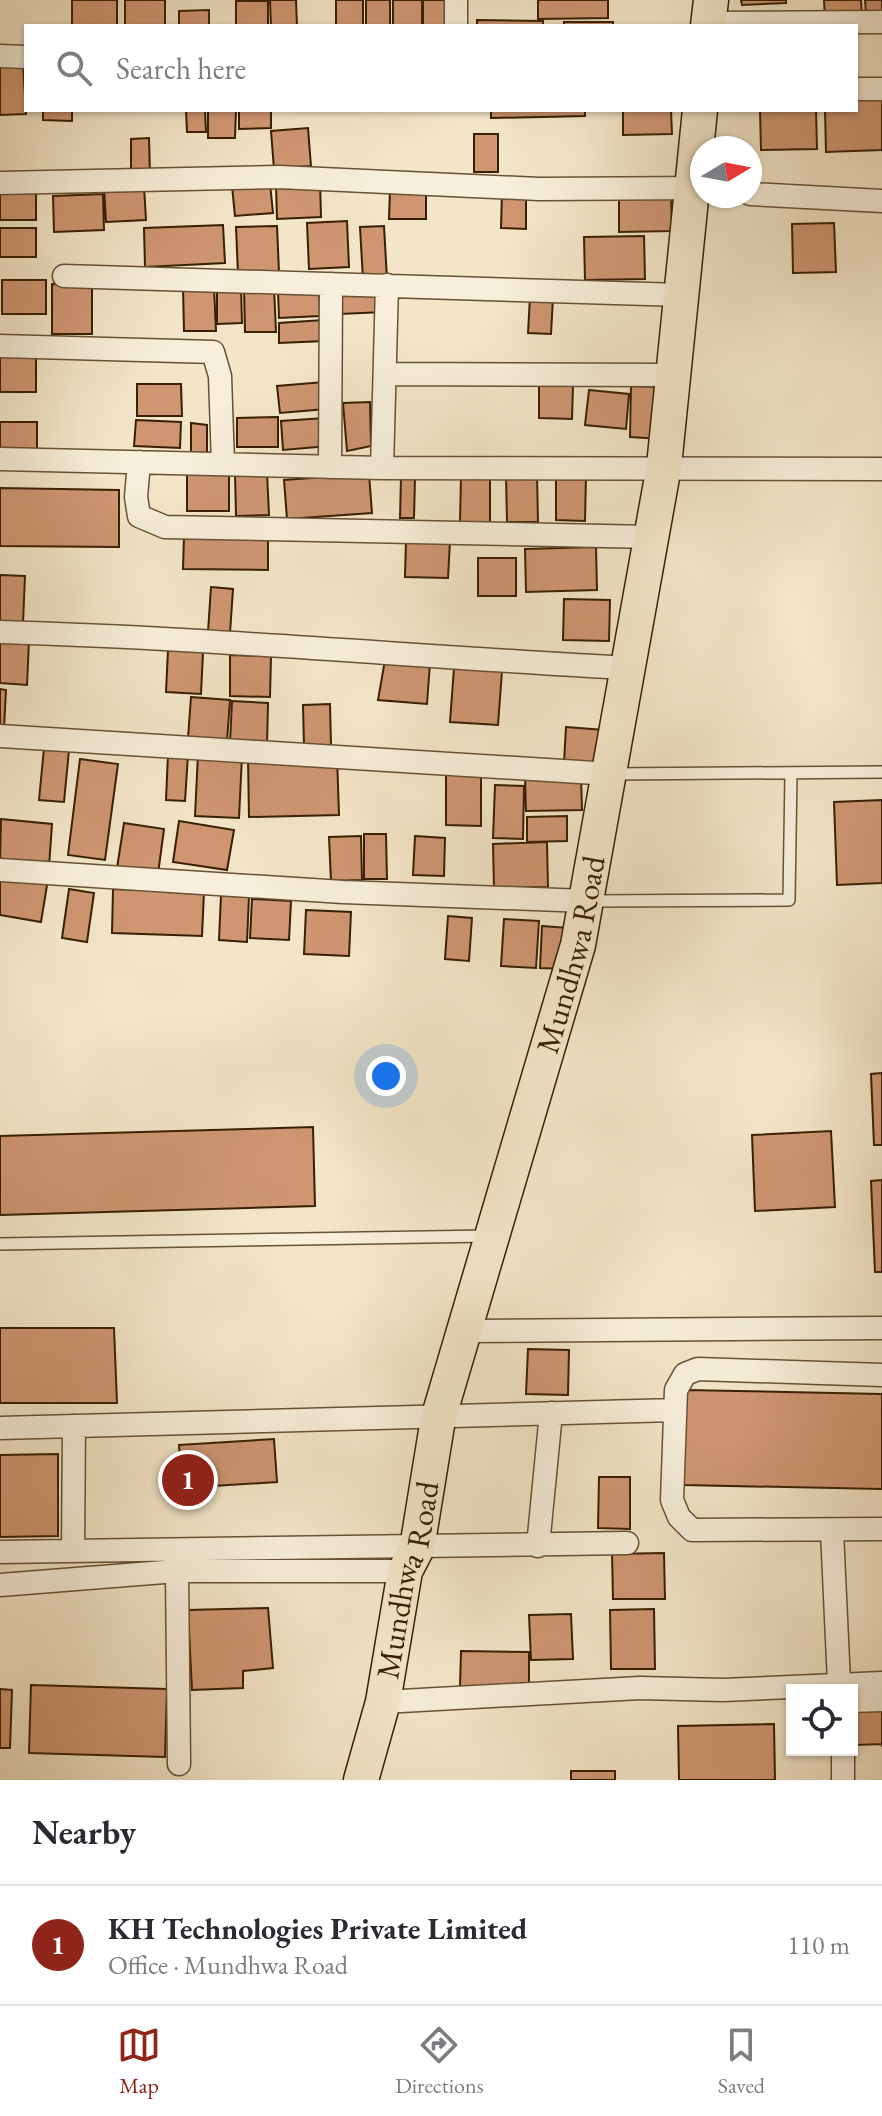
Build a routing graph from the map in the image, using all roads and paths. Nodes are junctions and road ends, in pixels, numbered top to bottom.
1 (456, 0) edge
2 (709, 16) edge
3 (882, 22) edge
4 (456, 24) edge
5 (0, 56) edge
6 (24, 57) edge
7 (858, 89) edge
8 (882, 89) edge
9 (700, 112) edge
10 (699, 136) edge
11 (0, 183) edge
12 (690, 188) edge
13 (762, 195) edge
14 (882, 201) edge
15 (694, 208) edge
16 (64, 276) dead end
17 (331, 284) junction
18 (387, 285) junction
19 (681, 295) junction
20 (0, 346) edge
21 (385, 374) junction
22 (673, 375) junction
23 (0, 459) edge
24 (139, 462) junction
25 (223, 464) junction
26 (664, 466) junction
27 (330, 467) junction
28 (382, 468) junction
29 (882, 469) edge
30 (652, 537) junction
31 (0, 632) edge
32 (628, 668) junction
33 (0, 736) edge
34 (882, 772) edge
35 (791, 773) junction
36 (611, 774) junction
37 (0, 870) edge
38 (586, 901) junction
39 (492, 1236) junction
40 (0, 1244) edge
41 (882, 1328) edge
42 (464, 1331) junction
43 (882, 1375) edge
44 (675, 1410) junction
45 (551, 1413) junction
46 (438, 1419) junction
47 (74, 1426) junction
48 (0, 1428) edge
49 (882, 1529) edge
50 (832, 1531) junction
51 (627, 1543) dead end
52 (538, 1546) junction
53 (73, 1551) junction
54 (0, 1552) edge
55 (411, 1560) junction
56 (177, 1571) junction
57 (0, 1585) edge
58 (839, 1683) junction
59 (882, 1683) edge
60 (882, 1700) edge
61 (858, 1701) edge
62 (383, 1702) junction
63 (843, 1756) edge
64 (179, 1764) dead end
65 (361, 1780) edge
66 (843, 1780) edge

1 - 4 street
2 - 3 street
5 - 6 street
7 - 8 street
9 - 10 main road, Mundhwa Road
11 - 12 street
13 - 14 street
15 - 19 main road, Mundhwa Road
16 - 17 street
17 - 18 street
17 - 27 street
18 - 19 street
18 - 21 street
19 - 22 main road, Mundhwa Road
20 - 25 street
21 - 22 street
21 - 28 street
22 - 26 main road, Mundhwa Road
23 - 24 street
24 - 25 street
24 - 30 street
25 - 27 street
26 - 28 street
26 - 29 street
26 - 30 main road, Mundhwa Road
27 - 28 street
30 - 32 main road, Mundhwa Road
31 - 32 street
32 - 36 main road, Mundhwa Road
33 - 36 street
34 - 35 lane
35 - 36 lane
35 - 38 lane
36 - 38 main road, Mundhwa Road
37 - 38 street
38 - 39 main road, Mundhwa Road
39 - 40 lane
39 - 42 main road, Mundhwa Road
41 - 42 street
42 - 46 main road, Mundhwa Road
43 - 44 street
44 - 45 street
44 - 50 street
45 - 46 street
45 - 52 street
46 - 47 street
46 - 55 main road, Mundhwa Road
47 - 48 street
47 - 53 street
49 - 50 street
50 - 58 street
51 - 52 street
52 - 55 street
53 - 54 street
53 - 55 street
55 - 56 street
55 - 62 main road, Mundhwa Road
56 - 57 street
56 - 64 street
58 - 59 street
58 - 62 street
60 - 61 street
62 - 65 main road, Mundhwa Road
63 - 66 street

